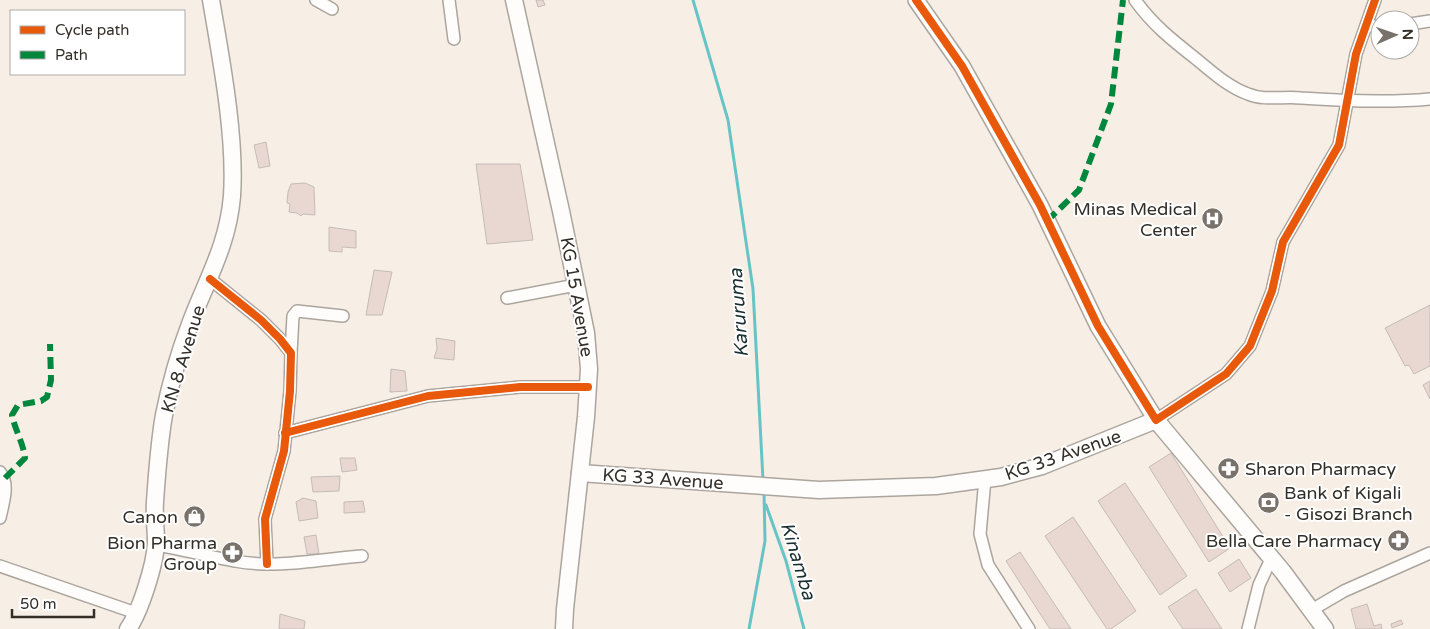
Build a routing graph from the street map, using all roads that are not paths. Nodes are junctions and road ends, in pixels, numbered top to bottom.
1 (211, 0) edge
2 (316, 0) edge
3 (449, 0) edge
4 (514, 0) edge
5 (916, 0) edge
6 (1135, 0) edge
7 (1376, 0) edge
8 (332, 9) dead end
9 (1366, 26) junction
10 (1370, 26) edge
11 (454, 40) dead end
12 (1430, 99) edge
13 (1346, 101) junction
14 (210, 279) junction
15 (576, 285) junction
16 (507, 298) dead end
17 (343, 316) dead end
18 (290, 353) junction
19 (588, 387) junction
20 (1156, 420) junction
21 (285, 433) junction
22 (0, 472) edge
23 (580, 473) junction
24 (985, 479) junction
25 (0, 518) edge
26 (156, 545) junction
27 (1430, 553) edge
28 (362, 556) dead end
29 (1271, 559) junction
30 (267, 564) junction
31 (0, 566) edge
32 (1310, 611) junction
33 (136, 613) junction
34 (128, 629) edge
35 (564, 629) edge
36 (1029, 629) edge
37 (1248, 629) edge
38 (1325, 629) edge

1 - 14 main road, KN 8 Avenue
2 - 8 street
3 - 11 street
4 - 15 main road, KG 15 Avenue
5 - 20 street
6 - 13 street
7 - 9 street
9 - 10 street
9 - 13 street
12 - 13 street
13 - 20 street
14 - 18 street
14 - 26 main road, KN 8 Avenue
15 - 16 street
15 - 19 main road, KG 15 Avenue
17 - 18 street
18 - 21 street
19 - 21 street
19 - 23 main road, KG 15 Avenue
20 - 24 main road, KG 33 Avenue
20 - 29 main road
21 - 30 street
22 - 25 street
23 - 24 main road, KG 33 Avenue
23 - 35 main road, KG 15 Avenue
24 - 36 street
26 - 30 street
26 - 33 main road, KN 8 Avenue
27 - 32 street
28 - 30 street
29 - 32 main road
29 - 37 street
31 - 33 street
32 - 38 main road
33 - 34 main road, KN 8 Avenue

